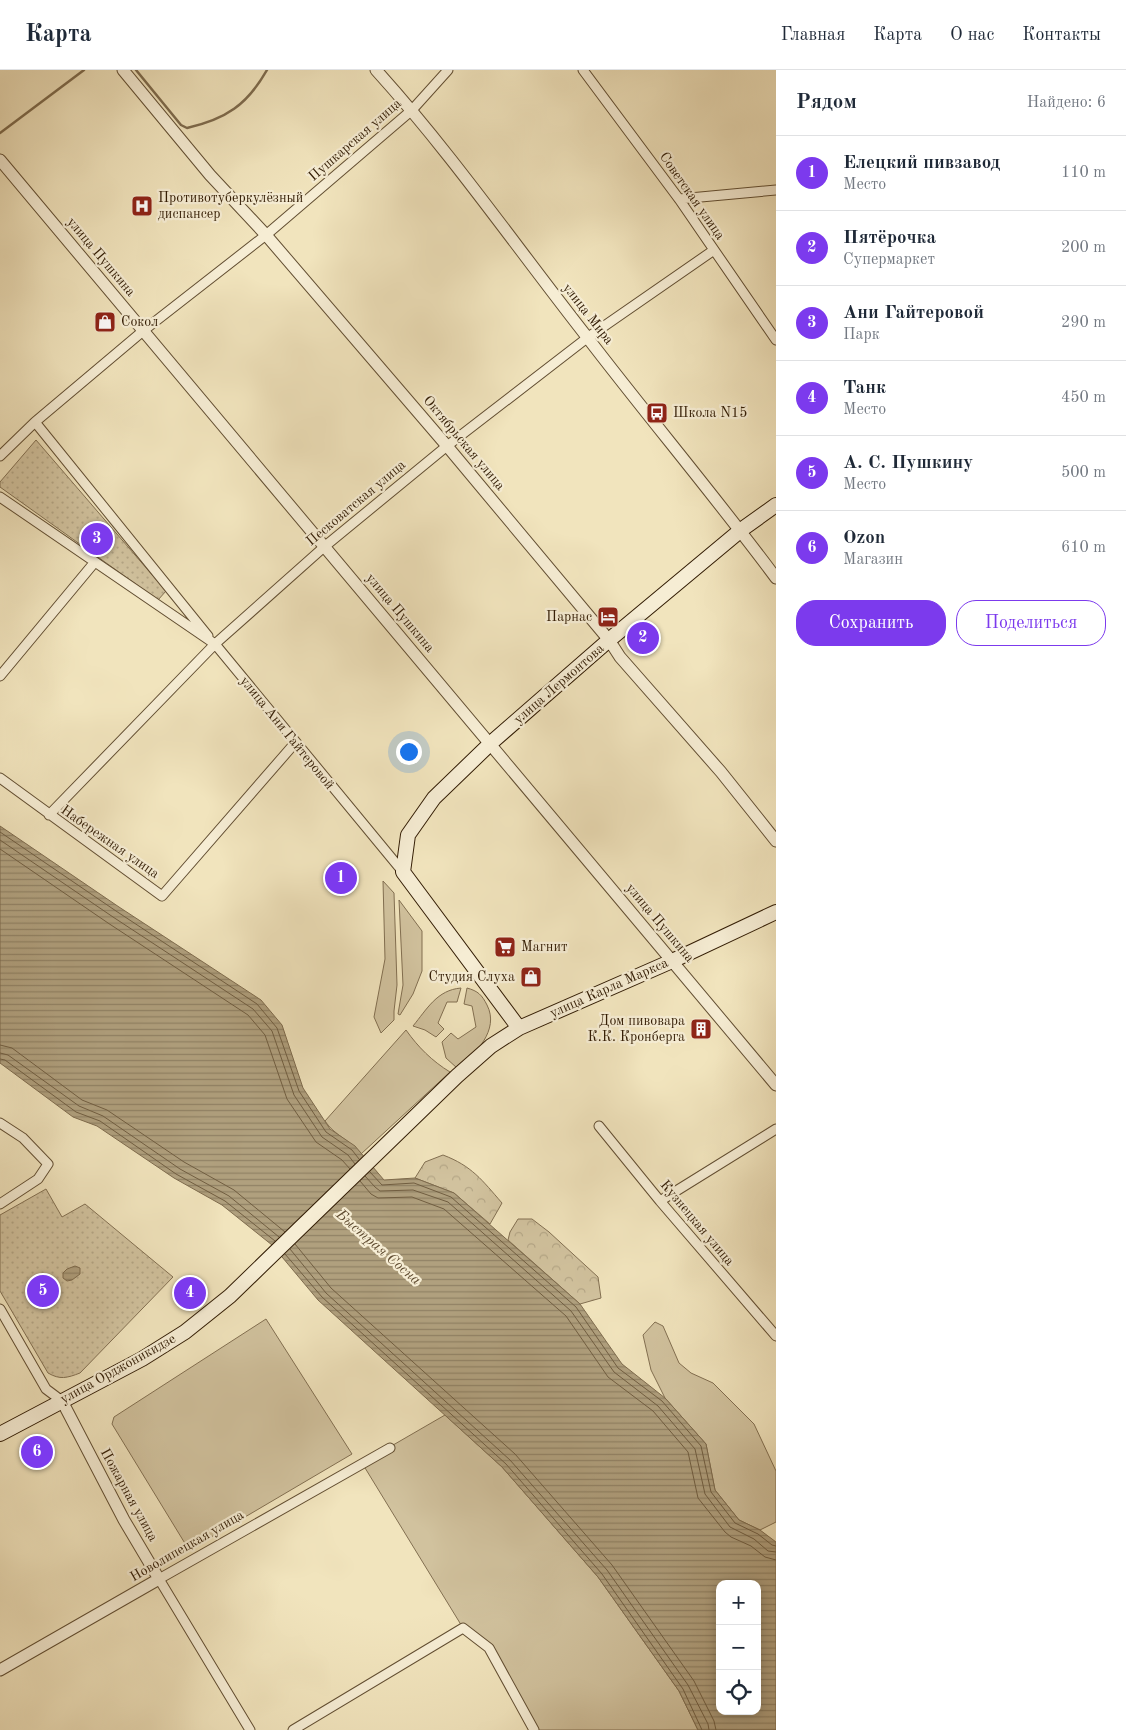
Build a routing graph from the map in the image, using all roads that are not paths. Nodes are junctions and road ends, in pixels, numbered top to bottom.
1 (123, 70) edge
2 (376, 70) edge
3 (448, 70) edge
4 (583, 70) edge
5 (412, 110) junction
6 (0, 160) edge
7 (776, 190) edge
8 (679, 199) junction
9 (266, 235) junction
10 (714, 250) junction
11 (143, 331) junction
12 (587, 338) junction
13 (776, 340) edge
14 (35, 422) junction
15 (447, 446) junction
16 (0, 456) edge
17 (0, 497) edge
18 (776, 505) edge
19 (741, 530) junction
20 (324, 547) junction
21 (94, 563) junction
22 (776, 578) edge
23 (609, 640) junction
24 (215, 644) junction
25 (0, 676) edge
26 (296, 742) junction
27 (490, 744) junction
28 (0, 778) edge
29 (49, 815) junction
30 (776, 841) edge
31 (403, 872) junction
32 (776, 912) edge
33 (672, 961) junction
34 (518, 1028) junction
35 (453, 1080) joint
36 (776, 1085) edge
37 (0, 1123) edge
38 (599, 1126) dead end
39 (776, 1129) edge
40 (660, 1201) junction
41 (0, 1204) edge
42 (0, 1309) edge
43 (776, 1336) edge
44 (62, 1400) junction
45 (0, 1434) edge
46 (390, 1448) dead end
47 (159, 1579) junction
48 (0, 1670) edge
49 (250, 1730) edge
50 (293, 1730) edge
51 (534, 1730) edge

1 - 9 street, Октябрьская улица
2 - 5 street, улица Мира
3 - 5 street, Пушкарская улица
4 - 8 street, Советская улица
5 - 9 street, Пушкарская улица
5 - 12 street, улица Мира
6 - 11 street, улица Пушкина
7 - 8 street
8 - 10 street, Советская улица
9 - 11 street, Пушкарская улица
9 - 15 street, Октябрьская улица
10 - 12 street, Песковатская улица
10 - 13 street, Советская улица
11 - 14 street, Пушкарская улица
11 - 20 street, улица Пушкина
12 - 15 street, Песковатская улица
12 - 19 street, улица Мира
14 - 16 street, Пушкарская улица
14 - 24 street
15 - 20 street, Песковатская улица
15 - 23 street, Октябрьская улица
17 - 21 street, улица Ани Гайтеровой
18 - 19 main road, улица Лермонтова
19 - 22 street, улица Мира
19 - 23 main road, улица Лермонтова
20 - 24 street, Песковатская улица
20 - 27 street, улица Пушкина
21 - 24 street, улица Ани Гайтеровой
21 - 25 street
23 - 27 main road, улица Лермонтова
23 - 30 street, Октябрьская улица
24 - 26 street, улица Ани Гайтеровой
24 - 29 street, Песковатская улица
26 - 29 street, Набережная улица
26 - 31 street, улица Ани Гайтеровой
27 - 31 main road, улица Лермонтова
27 - 33 street, улица Пушкина
28 - 29 street, Набережная улица
31 - 34 main road, улица Ани Гайтеровой
32 - 33 main road, улица Карла Маркса
33 - 34 main road, улица Карла Маркса
33 - 36 street, улица Пушкина
34 - 35 main road, улица Карла Маркса
35 - 44 main road, улица Орджоникидзе
37 - 41 street
38 - 40 street, Кузнецкая улица
39 - 40 street
40 - 43 street, Кузнецкая улица
42 - 44 street
44 - 45 main road, улица Орджоникидзе
44 - 47 street, Пожарная улица
46 - 47 street, Новолипецкая улица
47 - 48 street, Новолипецкая улица
47 - 49 street, Пожарная улица
50 - 51 street

